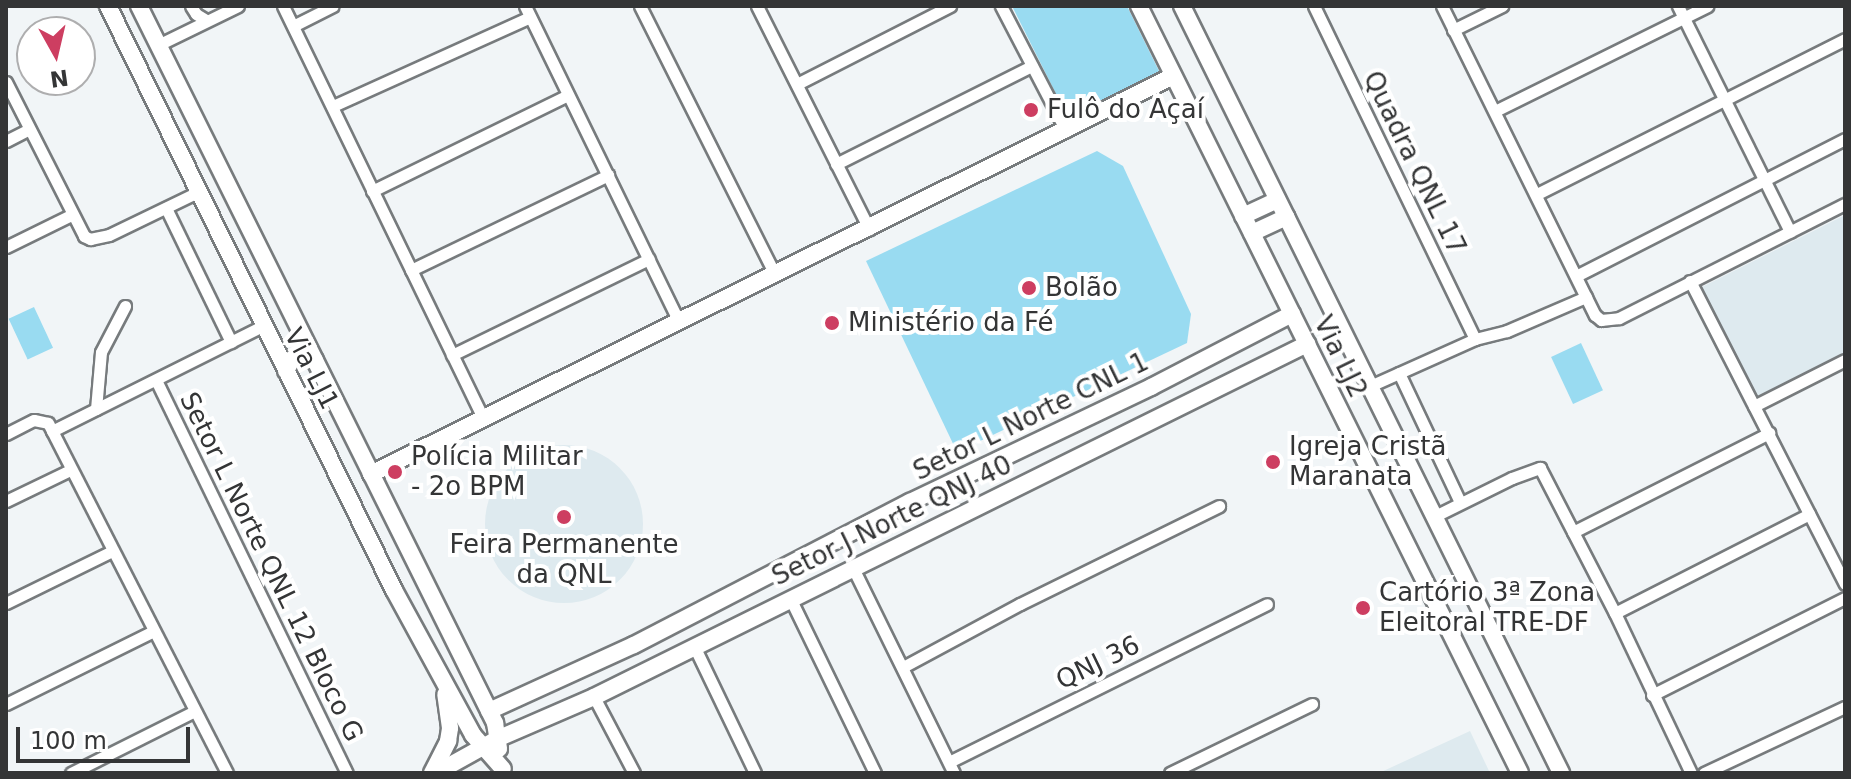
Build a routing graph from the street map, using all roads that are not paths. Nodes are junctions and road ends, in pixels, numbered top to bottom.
1 (108, 6) edge
2 (139, 6) edge
3 (238, 6) edge
4 (283, 6) edge
5 (333, 6) edge
6 (640, 6) edge
7 (757, 6) edge
8 (950, 6) edge
9 (1001, 6) edge
10 (1139, 6) edge
11 (1182, 6) edge
12 (1314, 6) edge
13 (1442, 6) edge
14 (1502, 6) edge
15 (1707, 6) edge
16 (527, 12) edge
17 (1681, 12) edge
18 (197, 16) edge
19 (295, 25) junction
20 (1453, 30) junction
21 (1845, 39) edge
22 (158, 45) junction
23 (1032, 66) junction
24 (1173, 76) junction
25 (6, 82) edge
26 (797, 84) junction
27 (568, 95) junction
28 (1724, 98) junction
29 (188, 104) junction
30 (333, 106) junction
31 (158, 107) junction
32 (1495, 111) junction
33 (28, 130) junction
34 (1066, 131) junction
35 (203, 135) junction
36 (1845, 139) edge
37 (6, 141) edge
38 (176, 144) junction
39 (836, 164) junction
40 (608, 175) junction
41 (1765, 179) junction
42 (372, 191) junction
43 (198, 192) junction
44 (1537, 194) junction
45 (1278, 200) junction
46 (1845, 204) edge
47 (166, 208) junction
48 (71, 215) junction
49 (1243, 216) junction
50 (1286, 217) junction
51 (869, 229) junction
52 (1790, 232) junction
53 (1252, 233) junction
54 (6, 247) edge
55 (649, 259) junction
56 (411, 270) junction
57 (775, 275) junction
58 (1576, 276) junction
59 (1690, 281) junction
60 (1586, 297) junction
61 (125, 306) dead end
62 (1292, 314) junction
63 (679, 322) junction
64 (263, 326) junction
65 (1475, 339) junction
66 (231, 342) junction
67 (1307, 344) junction
68 (1223, 351) junction
69 (452, 355) junction
70 (315, 360) junction
71 (1845, 360) edge
72 (286, 371) junction
73 (1399, 373) junction
74 (156, 380) junction
75 (1235, 380) junction
76 (1370, 386) junction
77 (1151, 387) junction
78 (1754, 406) junction
79 (96, 409) junction
80 (1163, 416) junction
81 (484, 420) junction
82 (50, 427) junction
83 (1769, 433) junction
84 (6, 434) edge
85 (70, 470) junction
86 (371, 474) junction
87 (6, 501) edge
88 (1460, 502) junction
89 (1219, 506) dead end
90 (1809, 514) junction
91 (1433, 517) junction
92 (1573, 532) junction
93 (819, 549) junction
94 (112, 551) junction
95 (796, 561) junction
96 (852, 566) junction
97 (836, 575) junction
98 (423, 577) junction
99 (1845, 584) edge
100 (394, 590) junction
101 (806, 590) junction
102 (790, 598) junction
103 (1845, 598) edge
104 (6, 603) edge
105 (1267, 604) dead end
106 (1615, 613) junction
107 (152, 632) junction
108 (694, 646) junction
109 (903, 667) junction
110 (567, 677) junction
111 (442, 681) junction
112 (1652, 695) junction
113 (588, 700) junction
114 (6, 704) edge
115 (1312, 704) dead end
116 (1845, 707) edge
117 (489, 711) junction
118 (193, 712) junction
119 (497, 739) junction
120 (482, 748) junction
121 (952, 768) edge
122 (504, 771) edge
123 (71, 773) edge
124 (227, 773) edge
125 (347, 773) edge
126 (434, 773) edge
127 (634, 773) edge
128 (755, 773) edge
129 (875, 773) edge
130 (1170, 773) edge
131 (1520, 773) edge
132 (1561, 773) edge
133 (1691, 773) edge
134 (1704, 773) edge

1 - 31 main road, Via LJ1
2 - 22 main road, Via LJ1
3 - 18 street
4 - 19 street
5 - 19 street
6 - 57 street
7 - 26 street
8 - 26 street
9 - 23 street
10 - 24 main road, Via LJ2
11 - 45 main road, Via LJ2
12 - 65 street, Quadra QNL 17
13 - 20 street
14 - 20 street
15 - 17 street
16 - 27 street
16 - 30 street
17 - 28 street
17 - 32 street
18 - 22 street
19 - 30 street
20 - 32 street
21 - 28 street
22 - 29 main road, Via LJ1
23 - 34 street
23 - 39 street
24 - 34 main road
24 - 49 main road, Via LJ2
25 - 33 street
26 - 39 street
27 - 40 street
27 - 42 street
28 - 41 street
28 - 44 street
29 - 31 main road
29 - 35 main road, Via LJ1
30 - 42 street
31 - 38 main road, Via LJ1
32 - 44 street
33 - 37 street
33 - 48 street
34 - 51 main road
35 - 38 main road
35 - 70 main road, Via LJ1
36 - 41 street
38 - 43 main road, Via LJ1
39 - 51 street
40 - 55 street
40 - 56 street
41 - 52 street
41 - 58 street
42 - 56 street
43 - 47 street
43 - 64 main road, Via LJ1
44 - 58 street
45 - 49 main road
45 - 50 main road, Via LJ2
46 - 52 street
47 - 48 street
47 - 66 street
48 - 54 street
49 - 53 main road, Via LJ2
50 - 53 main road
50 - 76 main road, Via LJ2
51 - 57 main road
52 - 59 street
53 - 62 main road, Via LJ2
55 - 63 street
55 - 69 street
56 - 69 street
57 - 63 main road
58 - 60 street
59 - 60 street
59 - 78 street
60 - 65 street
61 - 79 street
62 - 67 main road, Via LJ2
62 - 68 main road, Setor L Norte CNL 1
63 - 81 main road
64 - 66 street
64 - 72 main road, Via LJ1
65 - 73 street
66 - 74 street
67 - 75 main road, Setor J Norte QNJ 40
67 - 131 main road, Via LJ2
68 - 75 main road
68 - 77 main road, Setor L Norte CNL 1
69 - 81 street
70 - 72 main road
70 - 86 main road, Via LJ1
71 - 78 street
72 - 100 main road, Via LJ1
73 - 76 street
73 - 88 street
74 - 79 street
74 - 125 street, Setor L Norte QNL 12 Bloco G
75 - 80 main road, Setor J Norte QNJ 40
76 - 91 main road, Via LJ2
77 - 80 main road
77 - 93 main road, Setor L Norte CNL 1
78 - 83 street
79 - 82 street
80 - 96 main road, Setor J Norte QNJ 40
81 - 86 main road
82 - 84 street
82 - 85 street
83 - 90 street
83 - 92 street
85 - 87 street
85 - 94 street
86 - 98 main road, Via LJ1
88 - 91 street
88 - 92 street
89 - 109 street
90 - 99 street
90 - 106 street
91 - 132 main road, Via LJ2
92 - 106 street
93 - 95 main road, Setor L Norte CNL 1
93 - 97 main road
94 - 104 street
94 - 107 street
95 - 101 main road
95 - 110 main road, Setor L Norte CNL 1
96 - 97 main road, Setor J Norte QNJ 40
96 - 109 street
97 - 101 main road, Setor J Norte QNJ 40
98 - 100 main road
98 - 117 main road, Via LJ1
100 - 111 main road, Via LJ1
101 - 102 main road, Setor J Norte QNJ 40
102 - 108 main road, Setor J Norte QNJ 40
102 - 129 street
103 - 112 street
105 - 121 street, QNJ 36
106 - 112 street
107 - 114 street
107 - 118 street
108 - 113 main road, Setor J Norte QNJ 40
108 - 128 street
109 - 121 street
110 - 113 main road
110 - 117 main road, Setor L Norte CNL 1
111 - 120 main road, Via LJ1
111 - 126 main road
112 - 133 street
113 - 119 main road, Setor J Norte QNJ 40
113 - 127 street
115 - 130 street
116 - 134 street
117 - 119 main road, Via LJ1
118 - 123 street
118 - 124 street
119 - 120 main road, Setor J Norte QNJ 40
119 - 122 main road, Via LJ1
120 - 122 main road, Via LJ1
120 - 126 main road, Setor J Norte QNJ 40

